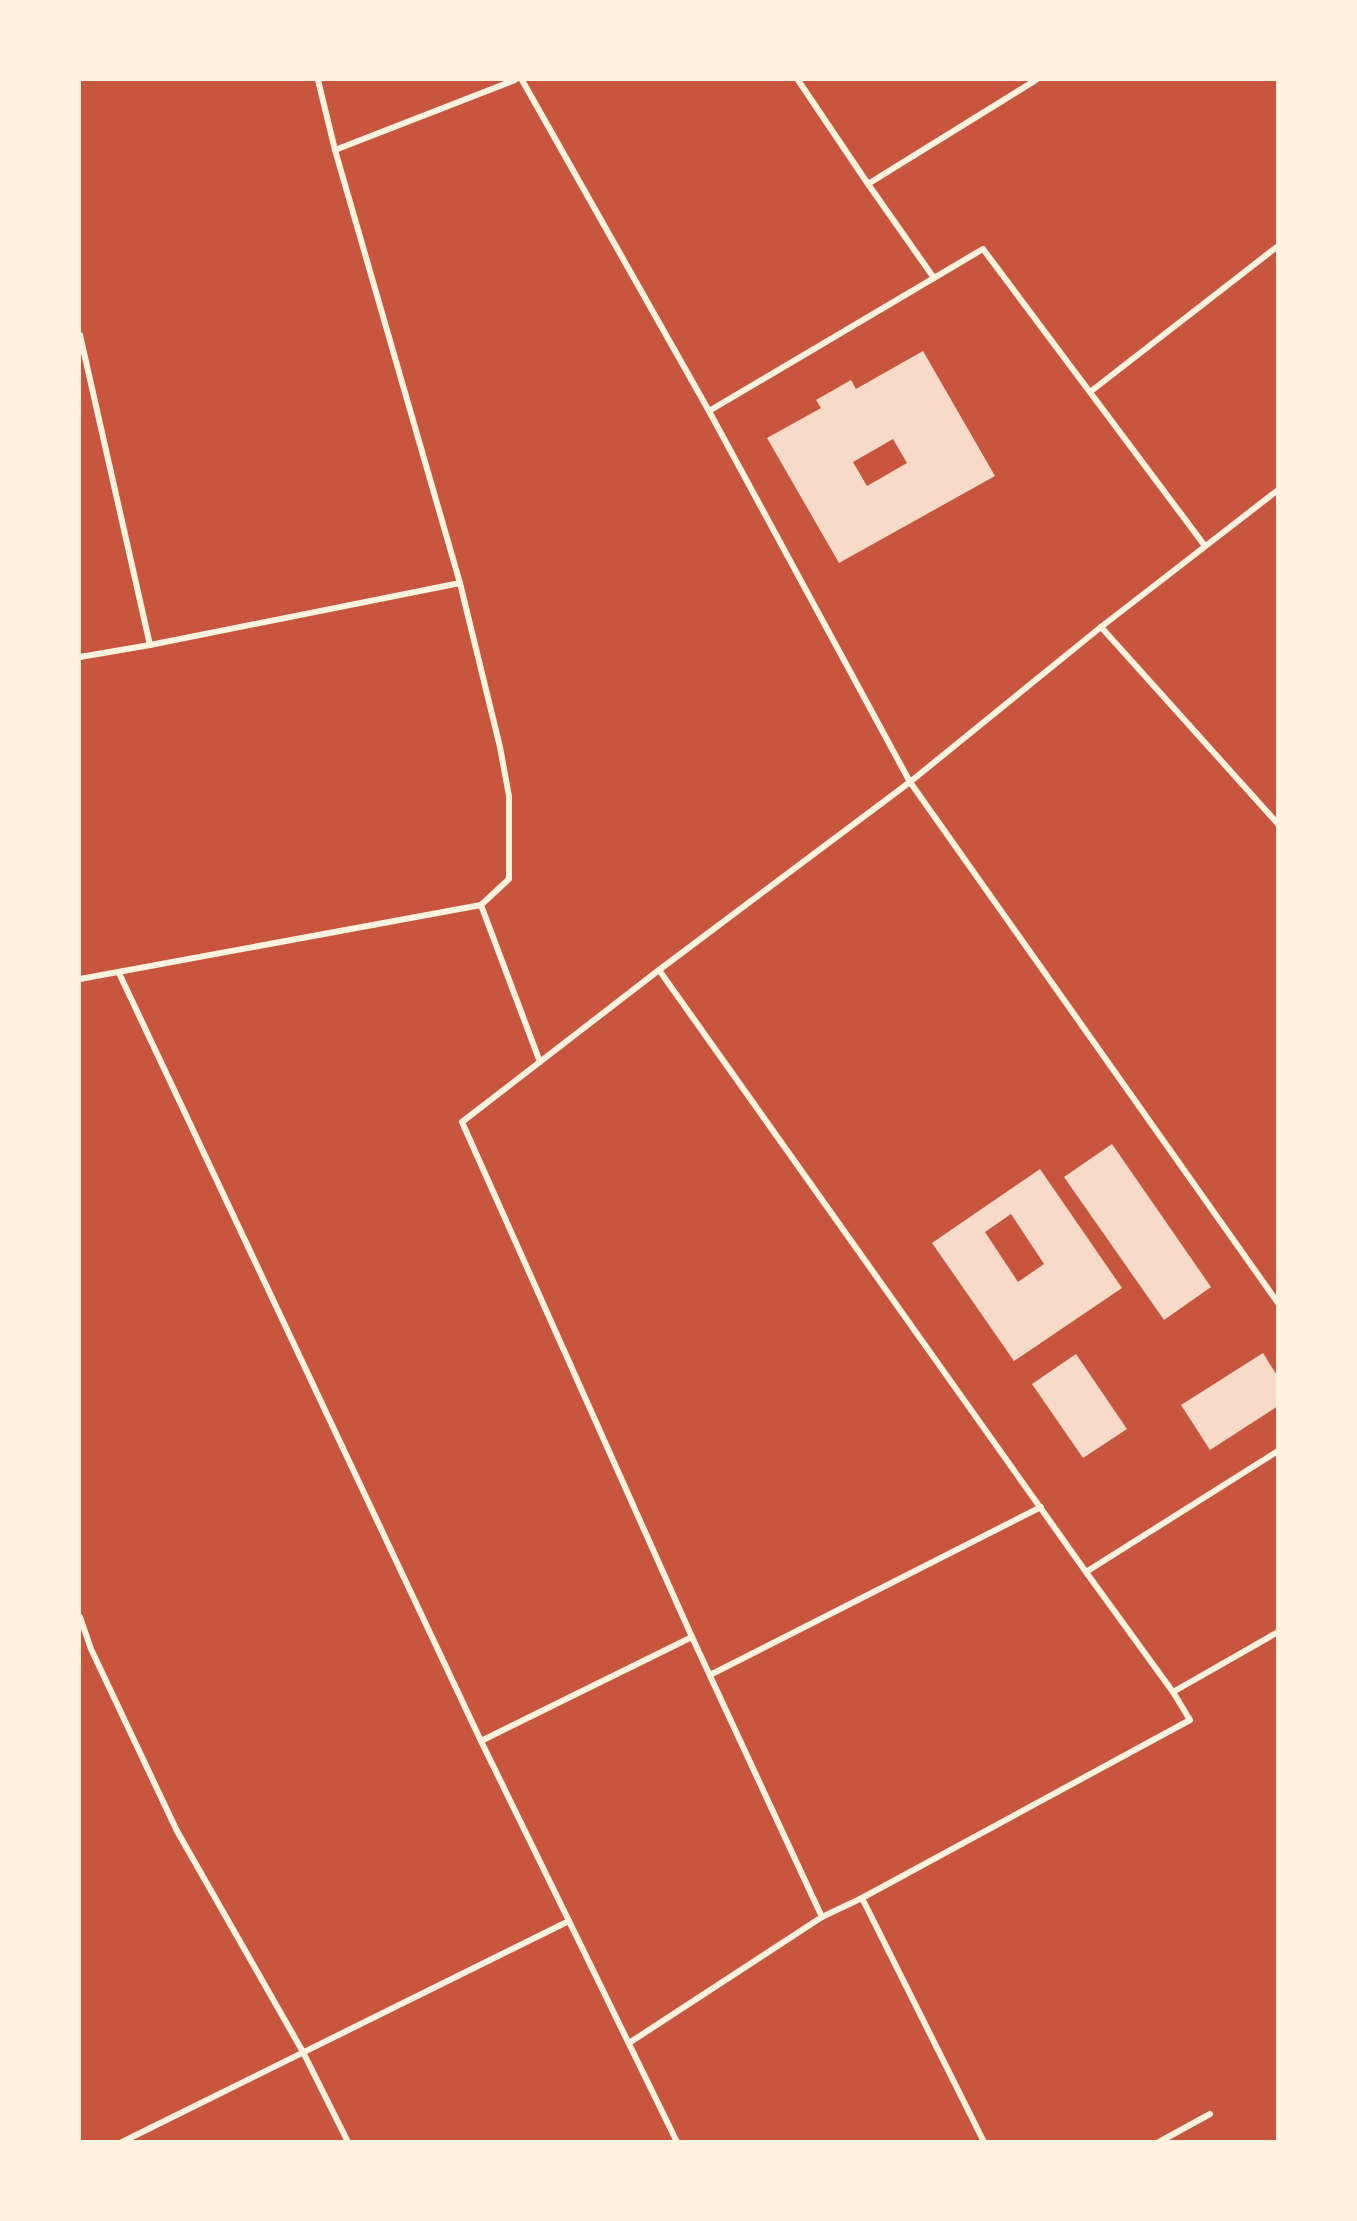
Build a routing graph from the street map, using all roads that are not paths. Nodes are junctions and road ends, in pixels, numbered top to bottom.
1 (318, 80) edge
2 (515, 80) edge
3 (522, 80) edge
4 (798, 80) edge
5 (1036, 80) edge
6 (335, 150) junction
7 (868, 184) junction
8 (1278, 246) edge
9 (934, 278) junction
10 (80, 335) edge
11 (1090, 392) junction
12 (710, 411) junction
13 (1278, 490) edge
14 (1205, 546) junction
15 (460, 583) junction
16 (1101, 627) junction
17 (150, 645) junction
18 (80, 657) edge
19 (910, 782) junction
20 (1278, 824) edge
21 (481, 905) junction
22 (659, 970) junction
23 (119, 973) junction
24 (80, 979) edge
25 (540, 1062) junction
26 (1278, 1304) edge
27 (1278, 1451) edge
28 (1041, 1507) junction
29 (1086, 1572) junction
30 (80, 1617) edge
31 (1278, 1632) edge
32 (692, 1637) junction
33 (710, 1675) junction
34 (1173, 1692) junction
35 (481, 1741) junction
36 (862, 1898) junction
37 (822, 1917) junction
38 (569, 1921) junction
39 (629, 2043) junction
40 (303, 2052) junction
41 (1210, 2114) dead end
42 (122, 2142) edge
43 (348, 2142) edge
44 (677, 2142) edge
45 (984, 2142) edge
46 (1159, 2142) edge

1 - 6 street
2 - 6 street
3 - 12 street
4 - 7 street
5 - 7 street
6 - 15 street
7 - 9 street
8 - 11 street
9 - 11 street
9 - 12 street
10 - 17 street
11 - 14 street
12 - 19 street
13 - 14 street
14 - 16 street
15 - 17 street
15 - 21 street
16 - 19 street
16 - 20 street
17 - 18 street
19 - 22 street
19 - 26 street
21 - 23 street
21 - 25 street
22 - 25 street
22 - 28 street
23 - 24 street
23 - 35 street
25 - 32 street
27 - 29 street
28 - 29 street
28 - 33 street
29 - 34 street
30 - 40 street
31 - 34 street
32 - 33 street
32 - 35 street
33 - 37 street
34 - 36 street
35 - 38 street
36 - 37 street
36 - 45 street
37 - 39 street
38 - 39 street
38 - 40 street
39 - 44 street
40 - 42 street
40 - 43 street
41 - 46 street

